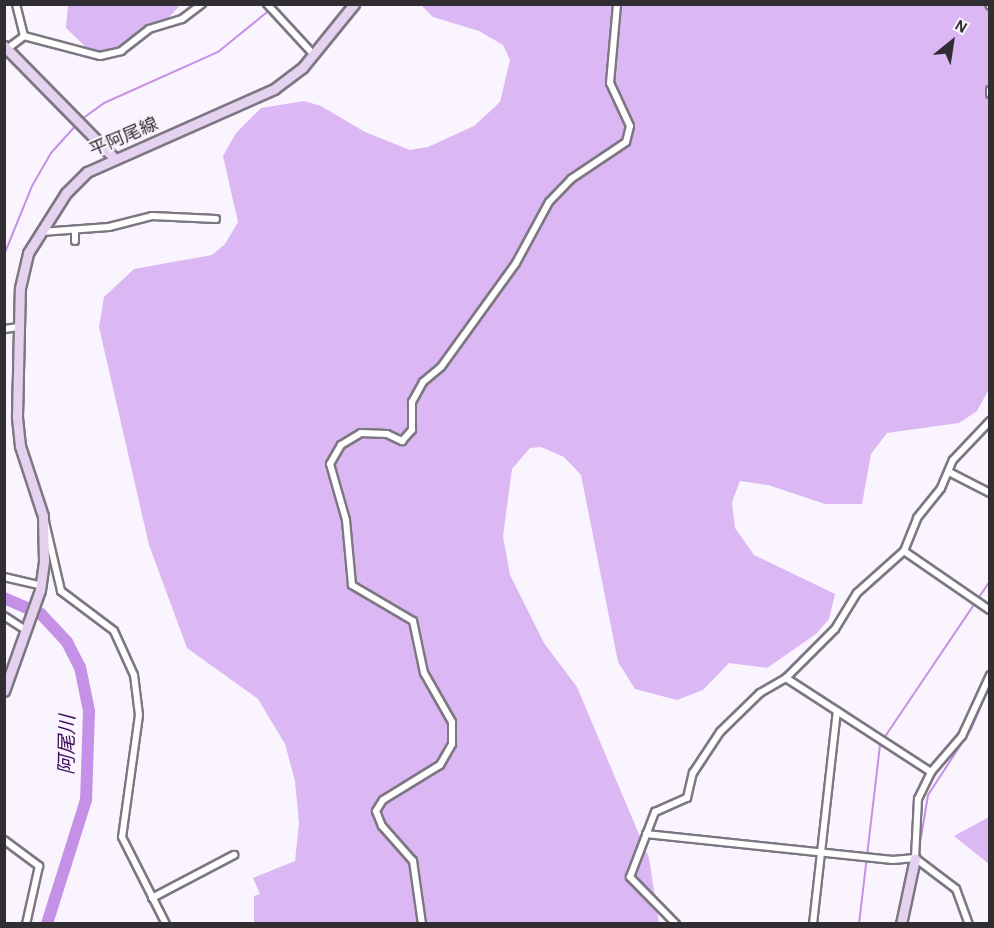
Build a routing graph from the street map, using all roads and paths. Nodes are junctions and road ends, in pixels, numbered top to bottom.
1 (16, 4) edge
2 (202, 4) edge
3 (267, 4) edge
4 (354, 4) edge
5 (617, 4) edge
6 (24, 36) junction
7 (6, 47) edge
8 (314, 55) junction
9 (113, 157) junction
10 (216, 219) dead end
11 (75, 231) junction
12 (40, 232) junction
13 (75, 241) dead end
14 (19, 327) junction
15 (4, 329) edge
16 (990, 421) edge
17 (949, 472) junction
18 (990, 493) edge
19 (43, 516) junction
20 (904, 551) junction
21 (4, 577) edge
22 (39, 587) junction
23 (990, 610) edge
24 (4, 616) edge
25 (28, 629) junction
26 (990, 675) edge
27 (786, 678) junction
28 (4, 691) edge
29 (837, 711) junction
30 (931, 772) junction
31 (646, 834) junction
32 (4, 840) edge
33 (819, 851) junction
34 (234, 855) dead end
35 (915, 858) junction
36 (152, 898) junction
37 (26, 924) edge
38 (166, 924) edge
39 (422, 924) edge
40 (676, 924) edge
41 (813, 924) edge
42 (901, 924) edge
43 (969, 924) edge

1 - 6 street
2 - 6 street
3 - 8 street
4 - 8 main road, 平阿尾線
5 - 39 street
6 - 7 street
7 - 9 main road
8 - 9 main road, 平阿尾線
9 - 12 main road, 平阿尾線
10 - 11 street
11 - 12 street
11 - 13 street
12 - 14 main road, 平阿尾線
14 - 15 street
14 - 19 main road, 平阿尾線
16 - 17 street
17 - 18 street
17 - 20 street
19 - 22 main road, 平阿尾線
19 - 36 street
20 - 23 street
20 - 27 street
21 - 22 street
22 - 25 main road, 平阿尾線
24 - 25 street
25 - 28 main road, 平阿尾線
26 - 30 street
27 - 29 street
27 - 31 street
29 - 30 street
29 - 33 street
30 - 35 street
31 - 33 street
31 - 40 street
32 - 37 street
33 - 35 street
33 - 41 street
34 - 36 street
35 - 42 main road
35 - 43 street
36 - 38 street

